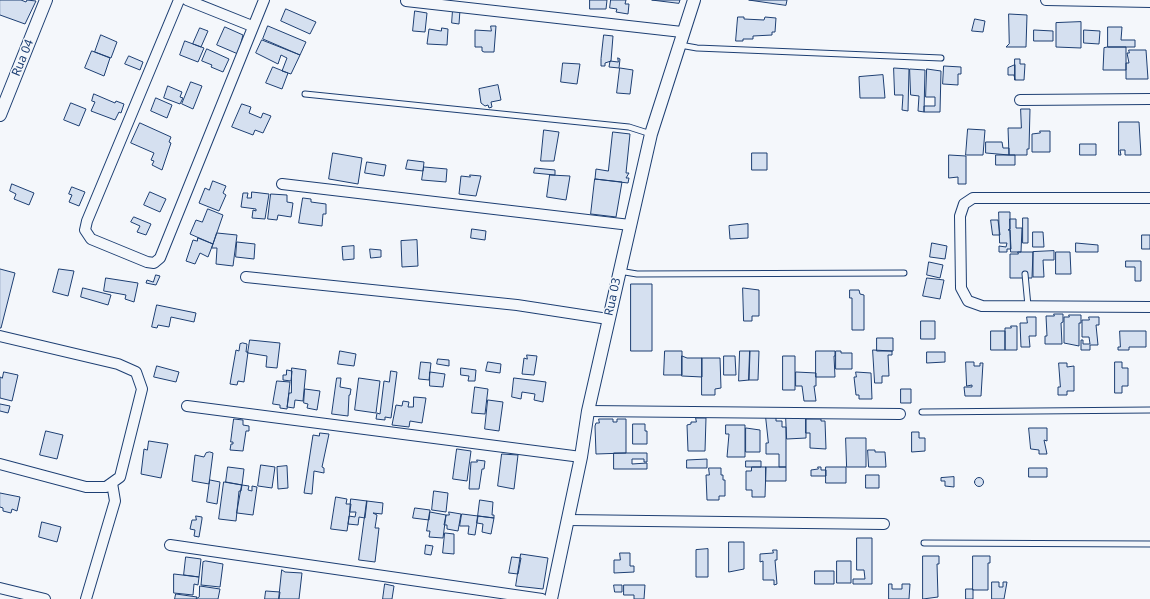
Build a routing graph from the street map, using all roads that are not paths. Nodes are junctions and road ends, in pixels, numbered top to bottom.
1 (46, 0) edge
2 (179, 0) edge
3 (187, 0) edge
4 (264, 0) edge
5 (694, 0) edge
6 (1046, 0) edge
7 (406, 1) dead end
8 (1150, 2) edge
9 (252, 26) junction
10 (682, 32) junction
11 (679, 44) junction
12 (940, 58) dead end
13 (305, 94) dead end
14 (1150, 99) edge
15 (1020, 100) dead end
16 (0, 115) edge
17 (651, 134) junction
18 (282, 184) dead end
19 (1150, 198) edge
20 (630, 225) junction
21 (619, 271) junction
22 (904, 273) dead end
23 (1026, 274) dead end
24 (246, 277) dead end
25 (1028, 306) junction
26 (1150, 306) edge
27 (608, 319) junction
28 (0, 336) edge
29 (186, 406) dead end
30 (1150, 410) edge
31 (588, 411) junction
32 (922, 412) dead end
33 (900, 414) dead end
34 (581, 457) junction
35 (0, 464) edge
36 (112, 483) junction
37 (568, 520) junction
38 (884, 524) dead end
39 (924, 543) dead end
40 (1150, 544) edge
41 (170, 545) dead end
42 (0, 588) edge
43 (45, 599) edge
44 (86, 599) edge
45 (542, 599) edge
46 (551, 599) edge

1 - 16 street, Rua 04
2 - 9 street
3 - 9 street
4 - 9 street
5 - 10 street, Rua 03
6 - 8 street
7 - 10 street
10 - 11 street, Rua 03
11 - 12 lane
11 - 17 street, Rua 03
13 - 17 lane
14 - 15 street
17 - 20 street, Rua 03
18 - 20 street
19 - 25 street
20 - 21 street, Rua 03
21 - 22 lane
21 - 27 street, Rua 03
23 - 25 lane
24 - 27 street
25 - 26 street
27 - 31 street, Rua 03
28 - 36 street
29 - 34 street
30 - 32 lane
31 - 33 street
31 - 34 street, Rua 03
34 - 37 street, Rua 03
35 - 36 street
36 - 44 street
37 - 38 street
37 - 46 street, Rua 03
39 - 40 lane
41 - 45 street
42 - 43 street

